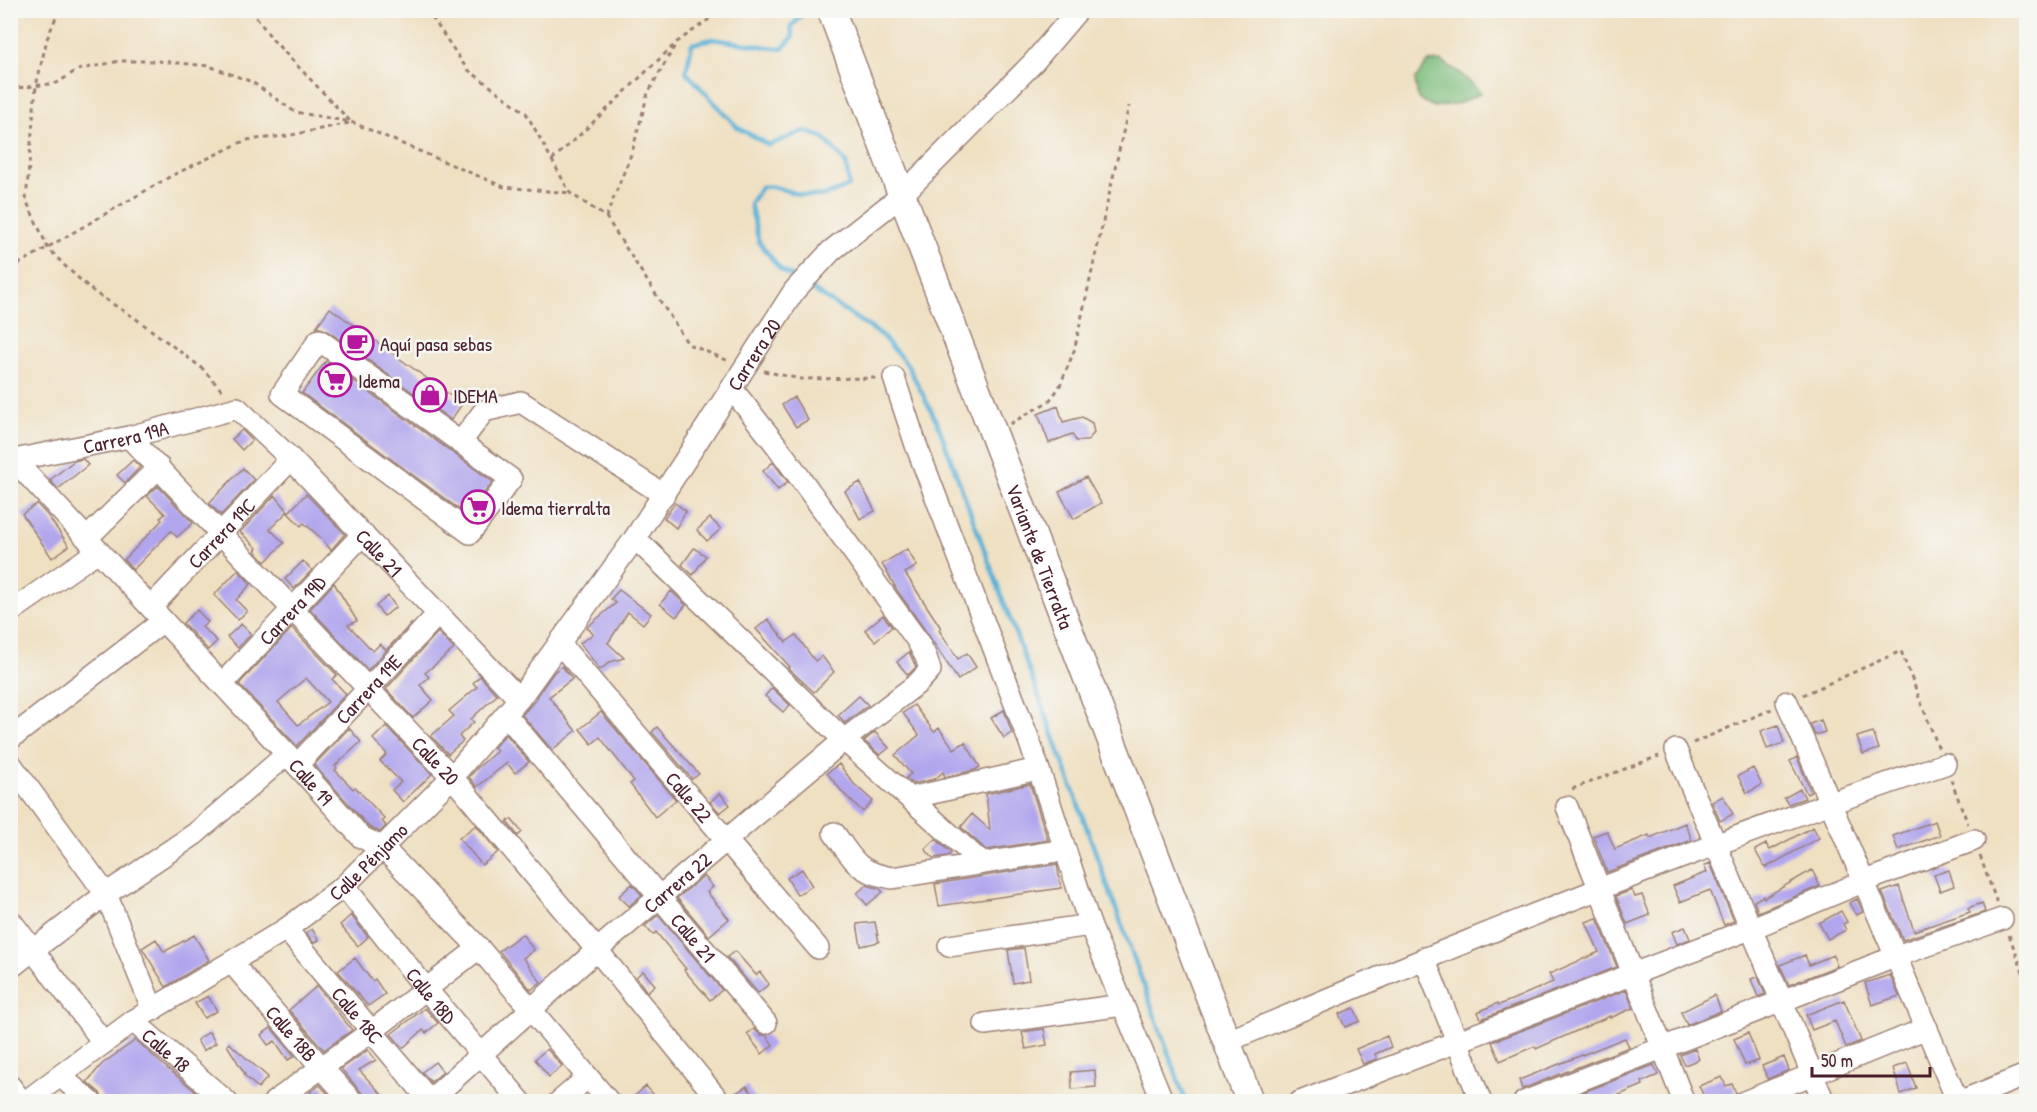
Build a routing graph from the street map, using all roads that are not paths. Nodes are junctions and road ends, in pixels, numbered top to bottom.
1 (1078, 10) edge
2 (833, 15) edge
3 (901, 196) junction
4 (894, 378) road end
5 (732, 389) junction
6 (237, 408) joint
7 (129, 437) junction
8 (460, 443) junction
9 (291, 459) junction
10 (14, 460) joint
11 (159, 467) junction
12 (664, 495) junction
13 (221, 534) junction
14 (363, 534) junction
15 (635, 538) junction
16 (93, 544) junction
17 (293, 609) junction
18 (10, 612) edge
19 (157, 614) junction
20 (438, 614) junction
21 (560, 644) junction
22 (222, 684) junction
23 (368, 688) junction
24 (1787, 702) road end
25 (512, 707) junction
26 (10, 739) edge
27 (844, 740) junction
28 (1676, 750) road end
29 (292, 760) junction
30 (10, 763) edge
31 (1945, 764) road end
32 (1038, 769) junction
33 (452, 777) junction
34 (910, 798) junction
35 (1831, 802) junction
36 (1567, 807) road end
37 (834, 833) dead end
38 (1974, 840) road end
39 (726, 841) junction
40 (1715, 844) junction
41 (382, 847) junction
42 (1064, 850) junction
43 (981, 862) junction
44 (1865, 881) junction
45 (344, 886) junction
46 (1600, 889) junction
47 (106, 894) junction
48 (660, 897) junction
49 (2002, 919) road end
50 (10, 920) edge
51 (1090, 925) junction
52 (286, 929) junction
53 (1750, 929) junction
54 (949, 946) dead end
55 (480, 948) junction
56 (818, 948) dead end
57 (33, 950) junction
58 (597, 950) junction
59 (1897, 956) junction
60 (1424, 958) junction
61 (232, 963) junction
62 (10, 968) edge
63 (1634, 974) junction
64 (427, 990) junction
65 (1781, 1001) junction
66 (1122, 1005) junction
67 (153, 1010) junction
68 (532, 1010) junction
69 (133, 1021) junction
70 (766, 1023) dead end
71 (985, 1024) dead end
72 (1927, 1028) junction
73 (372, 1031) junction
74 (1227, 1041) junction
75 (1457, 1041) junction
76 (104, 1043) junction
77 (1663, 1047) junction
78 (482, 1054) junction
79 (322, 1068) junction
80 (1812, 1074) junction
81 (2026, 1075) edge
82 (60, 1076) junction
83 (588, 1077) junction
84 (10, 1086) edge
85 (24, 1101) edge
86 (91, 1101) edge
87 (227, 1101) edge
88 (274, 1101) edge
89 (353, 1101) edge
90 (430, 1101) edge
91 (521, 1101) edge
92 (559, 1101) edge
93 (609, 1101) edge
94 (720, 1101) edge
95 (1162, 1101) edge
96 (1250, 1101) edge
97 (1299, 1101) edge
98 (1481, 1101) edge
99 (1524, 1101) edge
100 (1684, 1101) edge
101 (1744, 1101) edge
102 (1824, 1101) edge
103 (1958, 1101) edge

1 - 3 street, Carrera 20
2 - 3 main road, Variante de Tierralta
3 - 5 street, Carrera 20
3 - 74 main road, Variante de Tierralta
4 - 32 street
5 - 12 street, Carrera 20
5 - 27 street, Carrera 22
6 - 7 street, Carrera 19A
6 - 9 street, Calle 21
7 - 10 street, Carrera 19A
7 - 11 street, Calle 20
8 - 8 street
8 - 12 street
9 - 13 street, Carrera 19C
9 - 14 street, Calle 21
10 - 16 street, Calle 19
11 - 13 street, Calle 20
11 - 16 street
12 - 15 street, Carrera 20
13 - 17 street, Calle 20
13 - 19 street, Carrera 19C
14 - 17 street, Carrera 19D
14 - 20 street, Calle 21
15 - 21 street, Calle Pénjamo
15 - 27 street
16 - 18 street
16 - 19 street, Calle 19
17 - 22 street, Carrera 19D
17 - 23 street, Calle 20
19 - 22 street, Calle 19
19 - 26 street, Carrera 19C
20 - 23 street, Carrera 19E
20 - 25 street, Calle 21
21 - 25 street, Calle Pénjamo
21 - 39 street, Calle 22
22 - 29 street, Calle 19
23 - 29 street, Carrera 19E
23 - 33 street, Calle 20
24 - 35 street
25 - 33 street, Calle Pénjamo
25 - 48 street, Calle 21
27 - 34 street
27 - 39 street, Carrera 22
28 - 40 street
29 - 41 street, Calle 19
29 - 47 street, Carrera 19E
30 - 47 street
31 - 35 street
32 - 34 street
32 - 42 street
33 - 41 street, Calle Pénjamo
33 - 58 street, Calle 20
34 - 43 street
35 - 40 street
35 - 44 street
36 - 46 street
37 - 43 street
38 - 44 street
39 - 48 street, Carrera 22
39 - 56 street, Calle 22
40 - 46 street
40 - 53 street
41 - 45 street, Calle Pénjamo
41 - 55 street, Calle 19
42 - 43 street
42 - 51 street
44 - 53 street
44 - 59 street
45 - 52 street, Calle Pénjamo
45 - 64 street, Calle 18D
46 - 60 street
46 - 63 street
47 - 57 street, Carrera 19E
47 - 67 street
48 - 58 street, Carrera 22
48 - 70 street, Calle 21
49 - 59 street
50 - 57 street
51 - 54 street
51 - 66 street
52 - 61 street, Calle Pénjamo
52 - 73 street, Calle 18C
53 - 63 street
53 - 65 street
55 - 64 street
55 - 68 street, Calle 19
57 - 62 street, Carrera 19E
57 - 76 street
58 - 68 street, Carrera 22
58 - 94 street, Calle 20
59 - 65 street
59 - 72 street
60 - 74 street
60 - 75 street
61 - 67 street, Calle Pénjamo
61 - 79 street, Calle 18B
63 - 75 street
63 - 77 street
64 - 73 street
64 - 78 street, Calle 18D
65 - 77 street
65 - 80 street
66 - 71 street
66 - 95 street
67 - 69 street, Calle Pénjamo
68 - 78 street, Carrera 22
68 - 83 street, Calle 19
69 - 76 street, Calle Pénjamo
69 - 87 street, Calle 18
72 - 80 street
72 - 103 street
73 - 79 street
73 - 90 street, Calle 18C
74 - 96 main road, Variante de Tierralta
75 - 97 street
75 - 98 street
76 - 82 street, Calle Pénjamo
77 - 99 street
77 - 100 street
78 - 90 street, Carrera 22
78 - 91 street, Calle 18D
79 - 88 street
79 - 89 street, Calle 18B
80 - 101 street
80 - 102 street
81 - 103 street
82 - 85 street, Calle Pénjamo
82 - 86 street
83 - 92 street
83 - 93 street, Calle 19
84 - 85 street

